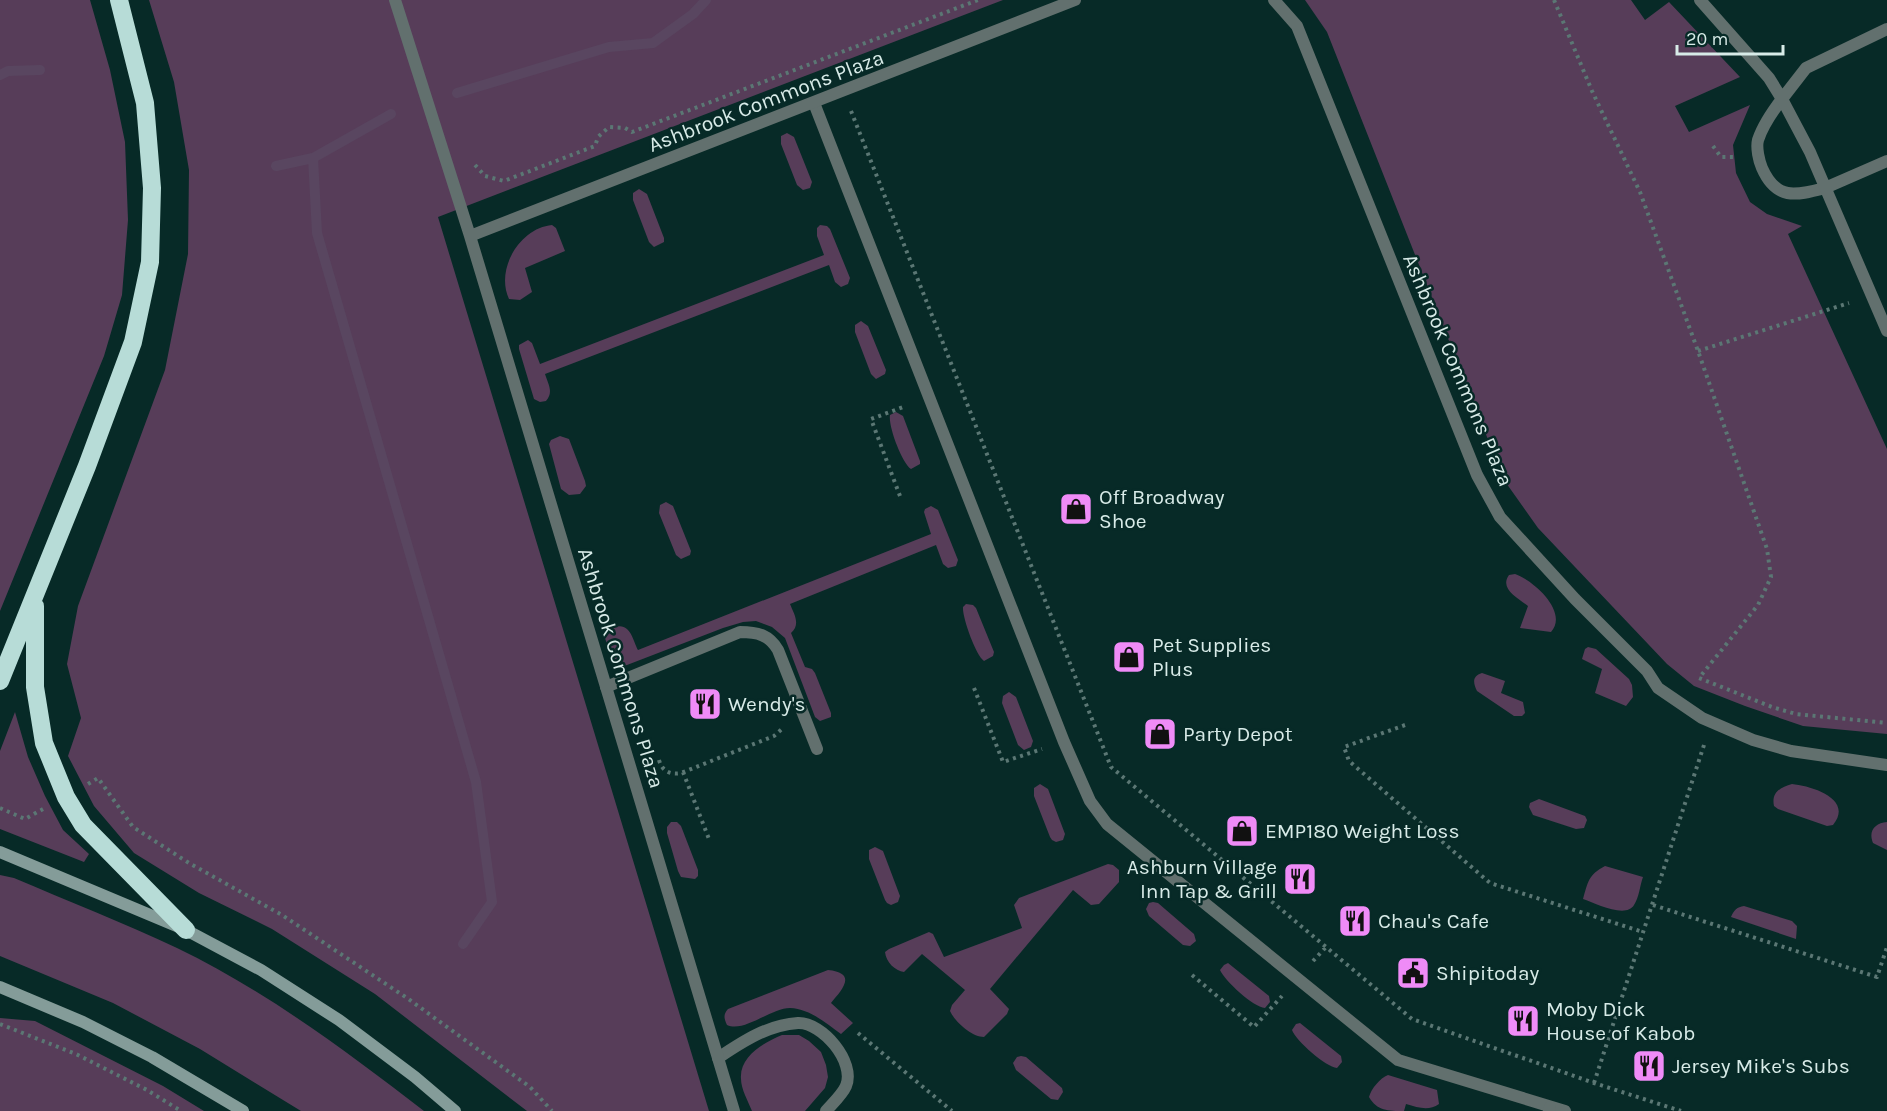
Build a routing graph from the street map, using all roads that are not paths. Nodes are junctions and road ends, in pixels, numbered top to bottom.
1 (119, 0) edge
2 (395, 0) edge
3 (1075, 0) edge
4 (1274, 0) edge
5 (1700, 0) edge
6 (1887, 30) edge
7 (1782, 99) junction
8 (814, 103) junction
9 (1887, 161) edge
10 (1824, 188) junction
11 (470, 236) junction
12 (1887, 331) edge
13 (34, 596) junction
14 (0, 681) edge
15 (606, 687) junction
16 (817, 749) dead end
17 (1887, 765) edge
18 (0, 852) edge
19 (186, 930) junction
20 (0, 987) edge
21 (718, 1058) junction
22 (1550, 1109) edge
23 (243, 1111) edge
24 (454, 1111) edge
25 (734, 1111) edge
26 (826, 1111) edge
27 (1565, 1111) edge

1 - 13 highway
2 - 11 street, Ashbrook Commons Plaza
3 - 8 street, Ashbrook Commons Plaza
4 - 17 street, Ashbrook Commons Plaza
5 - 7 street
6 - 7 street
7 - 10 street
7 - 10 street
8 - 11 street, Ashbrook Commons Plaza
8 - 22 street
9 - 10 street
10 - 12 street
11 - 15 street, Ashbrook Commons Plaza
13 - 14 highway
13 - 19 highway
15 - 16 street
15 - 21 street, Ashbrook Commons Plaza
18 - 19 main road
19 - 24 main road
20 - 23 main road
21 - 25 street, Ashbrook Commons Plaza
21 - 26 street
22 - 27 street

